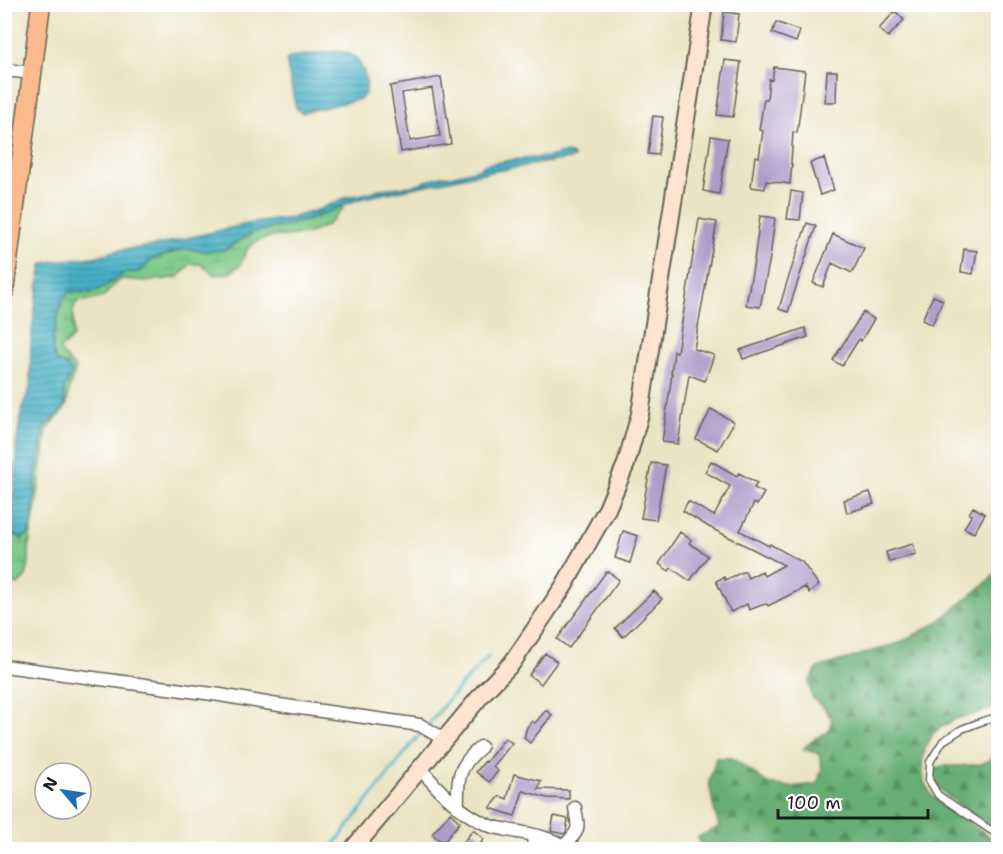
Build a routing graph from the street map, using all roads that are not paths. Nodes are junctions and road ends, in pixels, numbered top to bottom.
1 (41, 4) edge
2 (705, 4) edge
3 (4, 70) edge
4 (33, 73) junction
5 (4, 292) edge
6 (4, 666) edge
7 (999, 717) edge
8 (444, 739) junction
9 (481, 747) dead end
10 (420, 768) junction
11 (458, 807) junction
12 (575, 808) dead end
13 (532, 835) junction
14 (999, 835) edge
15 (566, 848) edge
16 (352, 849) edge
17 (543, 849) edge

1 - 4 main road
2 - 8 main road
3 - 4 street
4 - 5 main road
6 - 8 street
7 - 14 lane
8 - 10 main road
9 - 11 street
10 - 11 street
10 - 16 main road
11 - 13 street
12 - 15 street
13 - 15 street
13 - 17 street

